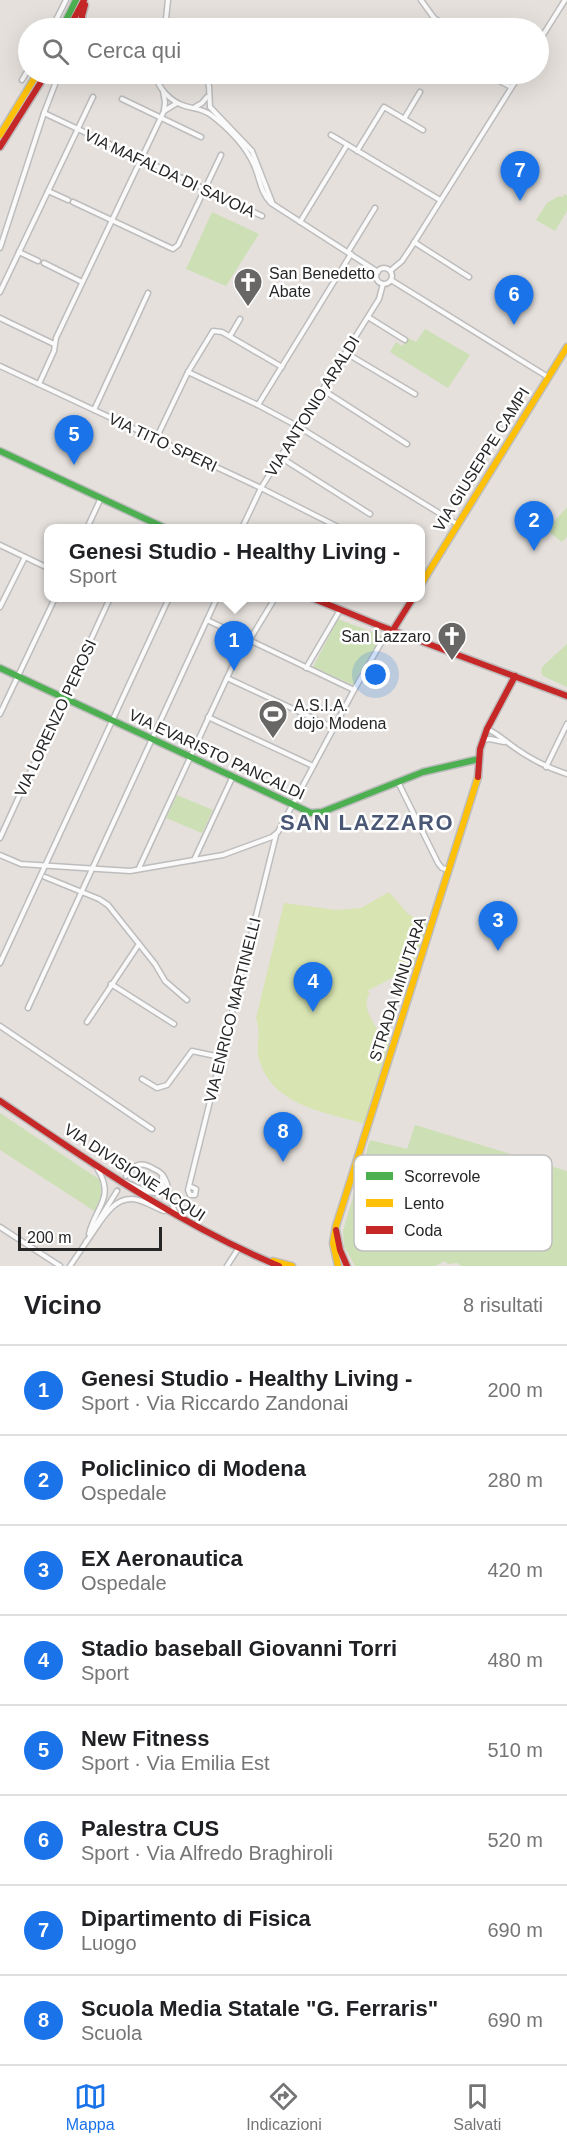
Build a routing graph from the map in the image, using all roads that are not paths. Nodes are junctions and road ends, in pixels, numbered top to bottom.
1 (66, 0) edge
2 (76, 0) edge
3 (85, 0) edge
4 (168, 0) edge
5 (422, 0) edge
6 (565, 0) edge
7 (57, 18) edge
8 (67, 18) edge
9 (75, 18) edge
10 (82, 18) edge
11 (166, 18) edge
12 (434, 18) edge
13 (549, 25) edge
14 (31, 84) edge
15 (40, 84) edge
16 (55, 84) edge
17 (160, 84) edge
18 (208, 84) edge
19 (505, 84) edge
20 (513, 84) edge
21 (511, 87) junction
22 (163, 92) junction
23 (420, 92) dead end
24 (208, 94) junction
25 (93, 97) dead end
26 (122, 99) dead end
27 (177, 103) junction
28 (194, 107) junction
29 (164, 111) junction
30 (44, 113) junction
31 (160, 118) junction
32 (404, 119) junction
33 (78, 129) junction
34 (423, 130) dead end
35 (0, 135) edge
36 (330, 135) dead end
37 (201, 137) dead end
38 (347, 145) junction
39 (0, 147) edge
40 (357, 151) junction
41 (221, 155) dead end
42 (141, 159) junction
43 (204, 189) junction
44 (48, 191) junction
45 (68, 200) dead end
46 (440, 200) junction
47 (73, 202) dead end
48 (274, 205) junction
49 (375, 207) dead end
50 (262, 216) dead end
51 (111, 221) junction
52 (300, 222) junction
53 (414, 242) junction
54 (0, 248) edge
55 (19, 252) junction
56 (350, 253) junction
57 (38, 261) dead end
58 (44, 263) dead end
59 (390, 271) junction
60 (378, 272) junction
61 (469, 277) dead end
62 (391, 280) junction
63 (82, 282) junction
64 (383, 284) junction
65 (0, 292) edge
66 (148, 293) dead end
67 (368, 317) junction
68 (0, 318) edge
69 (240, 319) dead end
70 (230, 336) junction
71 (405, 340) dead end
72 (54, 344) junction
73 (567, 347) edge
74 (346, 353) junction
75 (0, 366) edge
76 (282, 367) junction
77 (188, 372) junction
78 (548, 377) junction
79 (39, 384) junction
80 (322, 390) junction
81 (415, 394) dead end
82 (258, 405) junction
83 (94, 410) junction
84 (299, 427) junction
85 (156, 439) junction
86 (407, 444) dead end
87 (0, 451) edge
88 (280, 457) junction
89 (261, 488) junction
90 (101, 498) junction
91 (370, 514) dead end
92 (89, 524) edge
93 (156, 524) edge
94 (244, 524) edge
95 (332, 524) edge
96 (456, 524) junction
97 (0, 545) edge
98 (25, 557) junction
99 (44, 566) edge
100 (425, 577) edge
101 (53, 602) edge
102 (108, 602) edge
103 (167, 602) edge
104 (216, 602) edge
105 (272, 602) edge
106 (323, 602) edge
107 (410, 602) edge
108 (0, 607) edge
109 (340, 610) junction
110 (207, 620) junction
111 (391, 630) junction
112 (247, 640) junction
113 (0, 668) edge
114 (306, 668) junction
115 (18, 676) junction
116 (515, 676) junction
117 (227, 678) junction
118 (354, 690) junction
119 (567, 696) edge
120 (65, 698) junction
121 (0, 714) edge
122 (208, 717) junction
123 (111, 719) junction
124 (567, 724) edge
125 (334, 728) junction
126 (487, 729) junction
127 (152, 738) junction
128 (483, 740) junction
129 (507, 743) junction
130 (190, 756) junction
131 (479, 759) junction
132 (313, 766) junction
133 (546, 767) junction
134 (567, 774) edge
135 (233, 777) junction
136 (397, 781) junction
137 (292, 805) junction
138 (276, 834) junction
139 (0, 838) edge
140 (0, 855) edge
141 (193, 861) junction
142 (44, 865) junction
143 (91, 869) junction
144 (138, 869) junction
145 (449, 870) junction
146 (45, 877) dead end
147 (81, 891) junction
148 (139, 944) junction
149 (0, 963) edge
150 (111, 984) junction
151 (187, 1000) dead end
152 (28, 1008) dead end
153 (87, 1022) dead end
154 (174, 1024) dead end
155 (0, 1026) edge
156 (220, 1057) junction
157 (142, 1079) dead end
158 (0, 1101) edge
159 (152, 1129) dead end
160 (358, 1155) edge
161 (93, 1163) junction
162 (153, 1168) junction
163 (354, 1168) edge
164 (123, 1178) junction
165 (189, 1186) dead end
166 (117, 1191) tunnel mouth
167 (173, 1215) junction
168 (180, 1219) junction
169 (336, 1226) junction
170 (0, 1227) edge
171 (87, 1240) junction
172 (238, 1249) junction
173 (259, 1258) junction
174 (60, 1266) edge
175 (70, 1266) edge
176 (227, 1266) edge
177 (279, 1266) edge
178 (292, 1266) edge
179 (338, 1266) edge
180 (347, 1266) edge

1 - 7 street
2 - 8 main road
3 - 9 main road
3 - 10 main road
4 - 11 street
5 - 12 street
6 - 13 street
14 - 35 main road
15 - 39 main road
16 - 30 street
17 - 22 street
18 - 24 street
19 - 21 street
20 - 21 street
21 - 46 street
22 - 27 street
22 - 29 street
23 - 32 street
24 - 28 street
24 - 48 street
25 - 33 street, VIA MAFALDA DI SAVOIA
26 - 31 street
27 - 28 street
27 - 29 street
28 - 48 street
29 - 31 street
30 - 33 street, VIA MAFALDA DI SAVOIA
30 - 54 street
31 - 37 street
31 - 42 street
32 - 34 street
32 - 40 street
33 - 42 street, VIA MAFALDA DI SAVOIA
33 - 44 street
36 - 38 street
38 - 40 street
38 - 52 street
40 - 46 street
41 - 43 street
42 - 43 street, VIA MAFALDA DI SAVOIA
42 - 51 street
43 - 50 street, VIA MAFALDA DI SAVOIA
43 - 51 street
44 - 45 street
44 - 55 street
46 - 53 street
47 - 51 street
48 - 52 street
49 - 56 street
51 - 63 street
52 - 56 street
53 - 59 street
53 - 61 street
55 - 57 street
55 - 65 street
56 - 60 street
56 - 76 street
58 - 63 street
59 - 60 street
59 - 62 street
60 - 64 street
62 - 64 street
62 - 78 street
63 - 72 street
64 - 67 street, VIA ANTONIO ARALDI
66 - 83 street
67 - 71 street
67 - 74 street, VIA ANTONIO ARALDI
68 - 72 street
69 - 70 street
70 - 76 street
70 - 77 street
72 - 79 street
73 - 78 main road, VIA GIUSEPPE CAMPI
74 - 80 street, VIA ANTONIO ARALDI
74 - 81 street
75 - 79 street, VIA TITO SPERI
76 - 82 street
77 - 82 street
77 - 85 street
78 - 96 main road, VIA GIUSEPPE CAMPI
79 - 83 street, VIA TITO SPERI
80 - 84 street, VIA ANTONIO ARALDI
80 - 86 street
82 - 84 street
83 - 85 street, VIA TITO SPERI
84 - 88 street, VIA ANTONIO ARALDI
84 - 96 street
85 - 89 street, VIA TITO SPERI
87 - 90 main road
88 - 89 street, VIA ANTONIO ARALDI
88 - 91 street
89 - 94 street, VIA ANTONIO ARALDI
89 - 95 street, VIA TITO SPERI
90 - 92 street
90 - 93 main road
96 - 100 main road, VIA GIUSEPPE CAMPI
97 - 98 street
98 - 99 street
98 - 108 street
101 - 115 street
102 - 120 street, VIA LORENZO PEROSI
103 - 123 street
104 - 110 street
105 - 112 street
106 - 109 main road
107 - 111 main road
109 - 111 main road
109 - 114 street
110 - 112 street
110 - 127 street
111 - 116 main road
111 - 118 street, VIA ENRICO MARTINELLI
112 - 114 street
112 - 117 street
113 - 115 main road, VIA EVARISTO PANCALDI
114 - 118 street
115 - 120 main road, VIA EVARISTO PANCALDI
115 - 121 street
116 - 119 main road
116 - 126 main road, STRADA MINUTARA
117 - 122 street
117 - 125 street
118 - 125 street, VIA ENRICO MARTINELLI
120 - 123 main road, VIA EVARISTO PANCALDI
120 - 139 street, VIA LORENZO PEROSI
122 - 130 street
122 - 132 street
123 - 127 main road, VIA EVARISTO PANCALDI
123 - 142 street
124 - 133 street
125 - 132 street, VIA ENRICO MARTINELLI
126 - 128 main road, STRADA MINUTARA
126 - 129 street
127 - 130 main road, VIA EVARISTO PANCALDI
127 - 143 street
128 - 129 street
128 - 131 main road, STRADA MINUTARA
129 - 133 street
130 - 135 main road, VIA EVARISTO PANCALDI
130 - 144 street
131 - 136 main road
131 - 145 main road, STRADA MINUTARA
132 - 137 street, VIA ENRICO MARTINELLI
133 - 134 street
135 - 137 main road, VIA EVARISTO PANCALDI
135 - 141 street
136 - 137 main road, VIA EVARISTO PANCALDI
136 - 145 street
137 - 138 street, VIA ENRICO MARTINELLI
138 - 141 street
138 - 156 street, VIA ENRICO MARTINELLI
140 - 142 street
141 - 144 street
142 - 143 street
142 - 149 street
143 - 144 street
143 - 147 street
145 - 160 main road, STRADA MINUTARA
146 - 147 street
147 - 148 street
147 - 152 street
148 - 150 street
148 - 151 street
150 - 153 street
150 - 154 street
155 - 159 street
156 - 157 street
156 - 165 street, VIA ENRICO MARTINELLI
158 - 161 main road, VIA DIVISIONE ACQUI
161 - 164 main road, VIA DIVISIONE ACQUI
161 - 171 street
162 - 164 street
162 - 164 street
162 - 168 street
163 - 169 main road, STRADA MINUTARA
164 - 167 main road, VIA DIVISIONE ACQUI
166 - 171 street
167 - 168 main road, VIA DIVISIONE ACQUI
167 - 171 street
168 - 172 main road, VIA DIVISIONE ACQUI
169 - 179 main road, STRADA MINUTARA
169 - 180 main road, STRADA MINUTARA
170 - 174 street
171 - 175 street
172 - 173 main road, VIA DIVISIONE ACQUI
172 - 176 street
173 - 177 main road, VIA DIVISIONE ACQUI
173 - 178 main road, VIA DIVISIONE ACQUI

